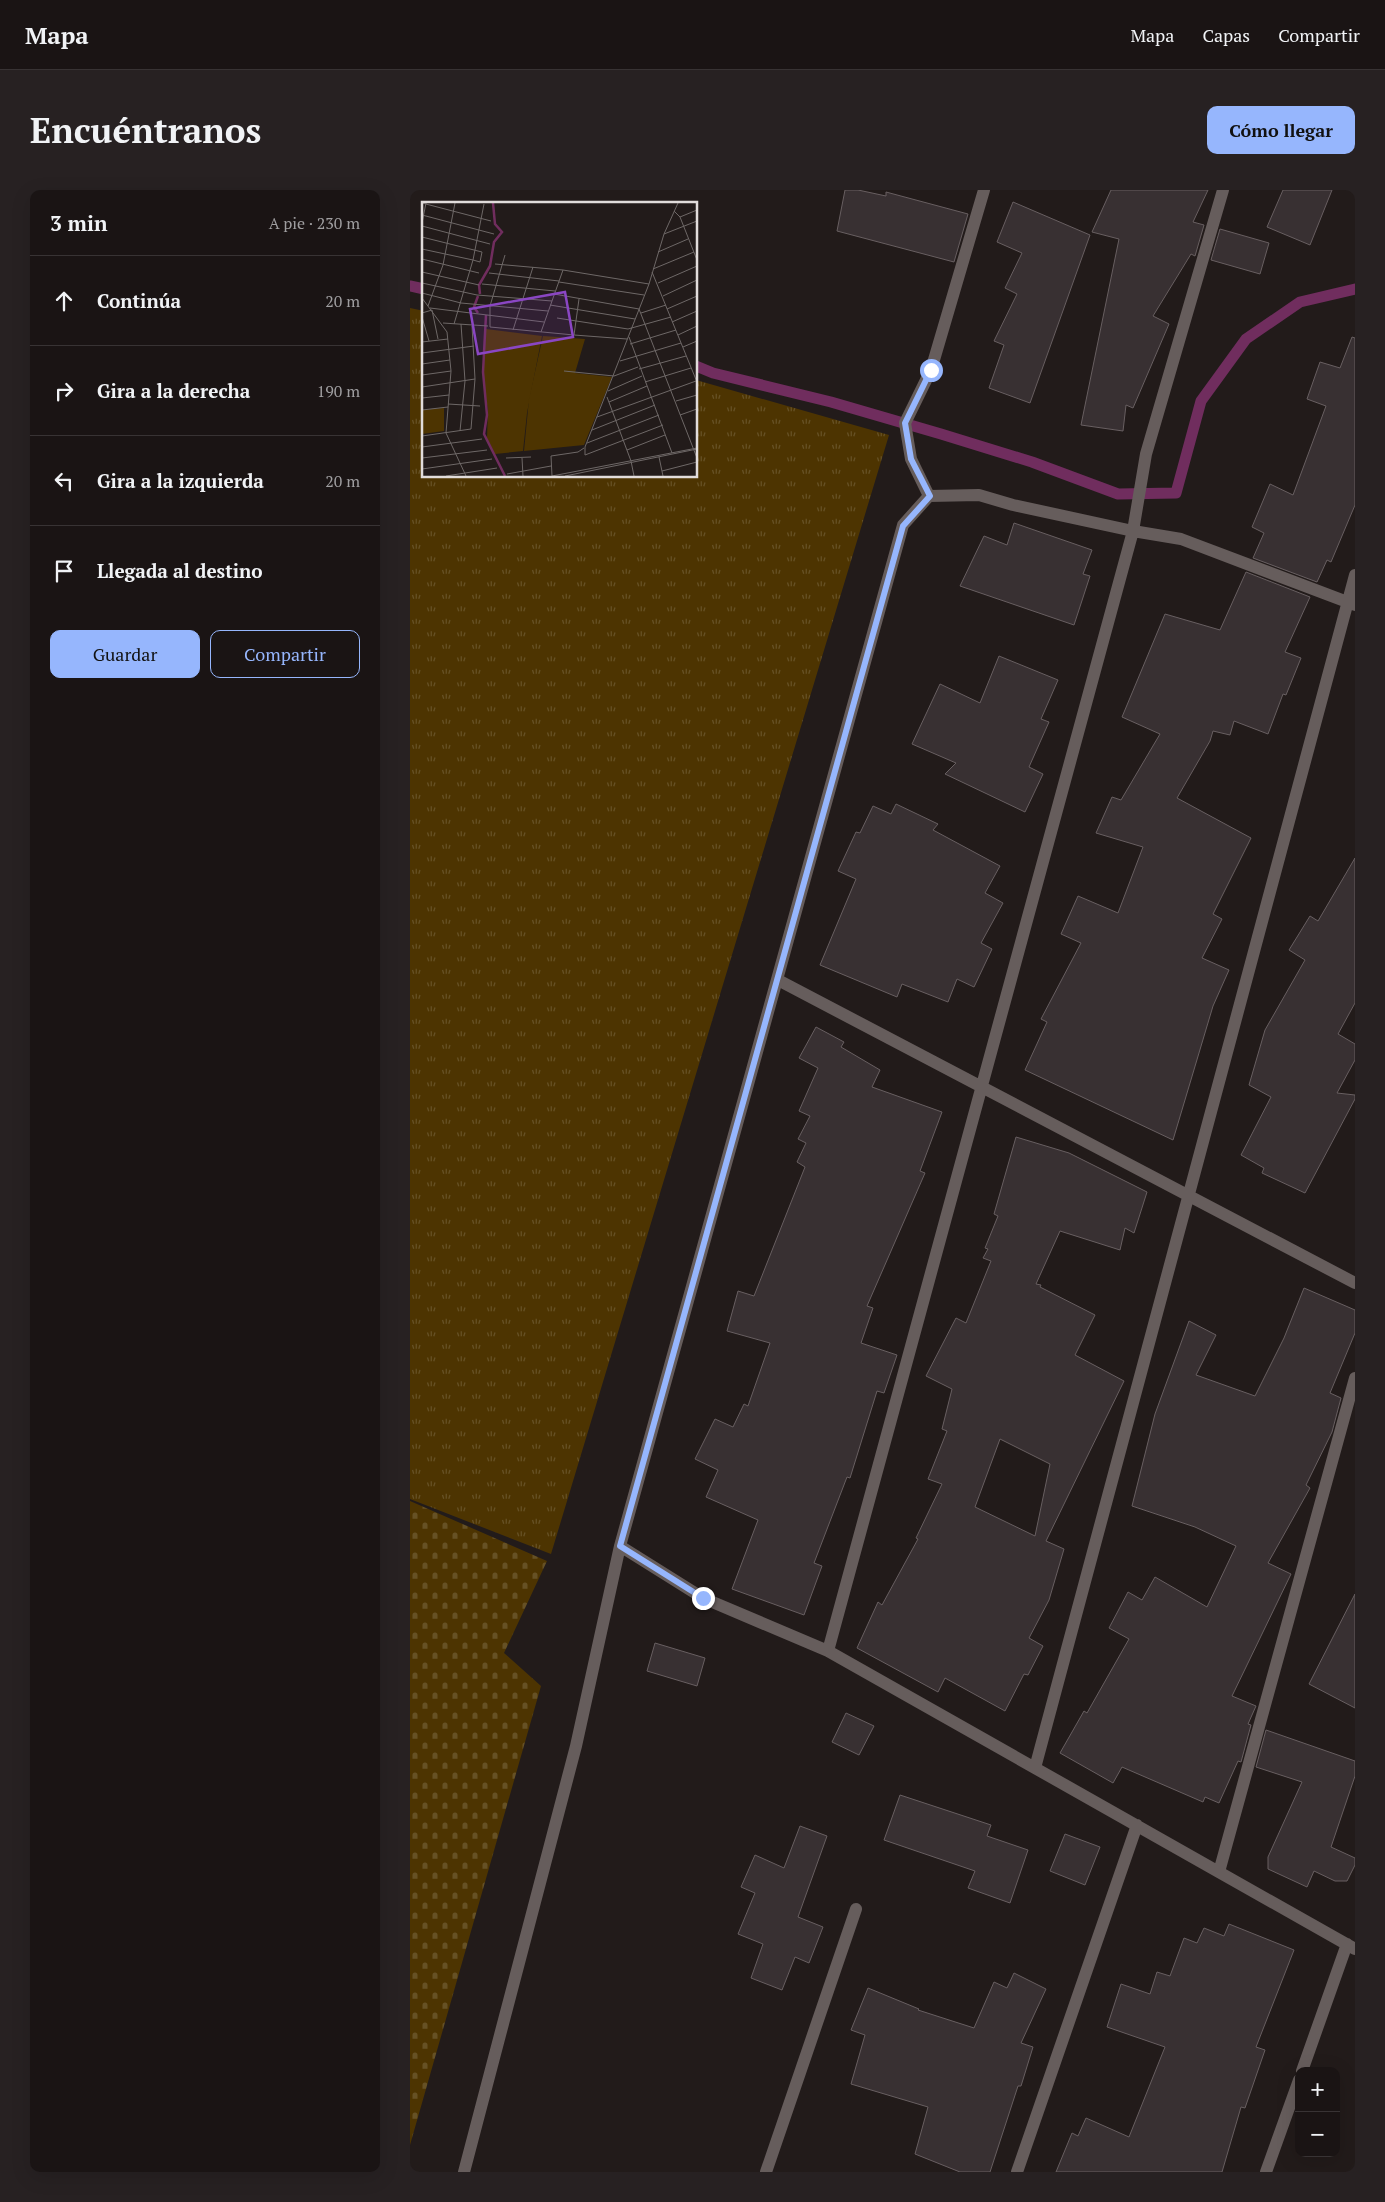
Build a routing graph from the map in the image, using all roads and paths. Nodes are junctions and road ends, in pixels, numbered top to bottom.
1 (984, 190) edge
2 (1223, 190) edge
3 (930, 496) junction
4 (1132, 531) junction
5 (1355, 575) edge
6 (1352, 603) edge
7 (778, 980) junction
8 (981, 1085) junction
9 (1188, 1196) junction
10 (1355, 1283) edge
11 (1355, 1378) edge
12 (620, 1546) junction
13 (828, 1651) junction
14 (1035, 1768) junction
15 (1137, 1825) junction
16 (1219, 1872) junction
17 (856, 1910) dead end
18 (1351, 1946) edge
19 (1304, 2067) edge
20 (1295, 2091) edge
21 (464, 2172) edge
22 (766, 2172) edge
23 (1017, 2172) edge
24 (1266, 2172) edge

1 - 3 street
2 - 4 street
3 - 4 street
3 - 7 street
4 - 6 street
4 - 8 street
5 - 6 street
6 - 9 street
7 - 8 street
7 - 12 street
8 - 9 street
8 - 13 street
9 - 10 street
9 - 14 street
11 - 16 street
12 - 13 street
12 - 21 street
13 - 14 street
14 - 15 street
15 - 16 street
15 - 23 street
16 - 18 street
17 - 22 street
18 - 19 street
20 - 24 street

